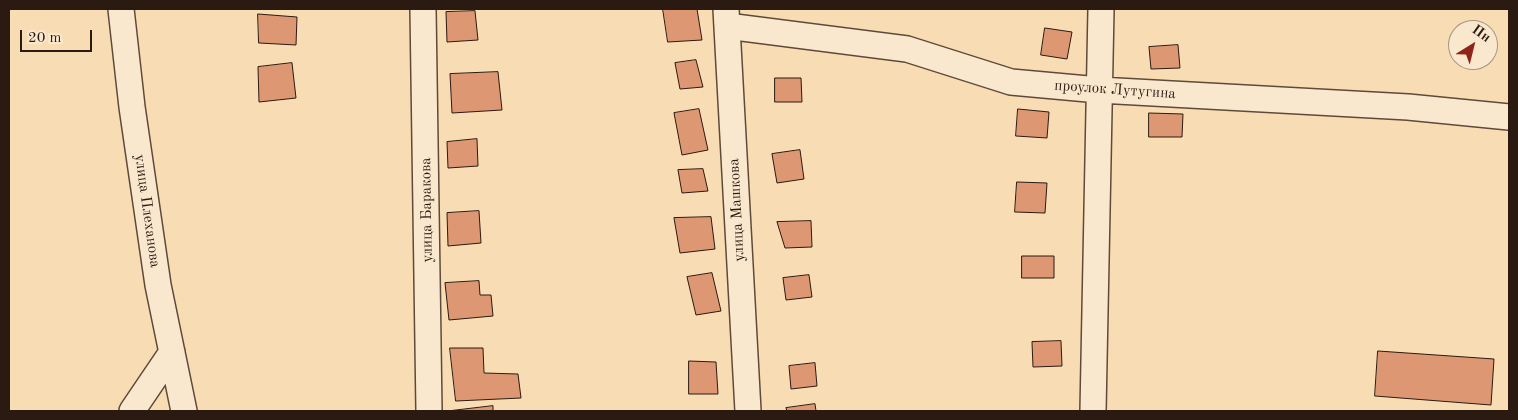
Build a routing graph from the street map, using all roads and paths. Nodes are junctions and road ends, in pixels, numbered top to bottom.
1 (121, 9) edge
2 (423, 9) edge
3 (1100, 9) edge
4 (727, 17) edge
5 (1099, 90) junction
6 (1509, 117) edge
7 (172, 352) junction
8 (132, 411) edge
9 (184, 411) edge
10 (429, 411) edge
11 (748, 411) edge
12 (1093, 411) edge

1 - 7 street, улица Плеханова
2 - 10 street, улица Баракова
3 - 5 street
4 - 5 street, проулок Лутугина
4 - 11 street, улица Машкова
5 - 6 street, проулок Лутугина
5 - 12 street
7 - 8 street
7 - 9 street, улица Плеханова

